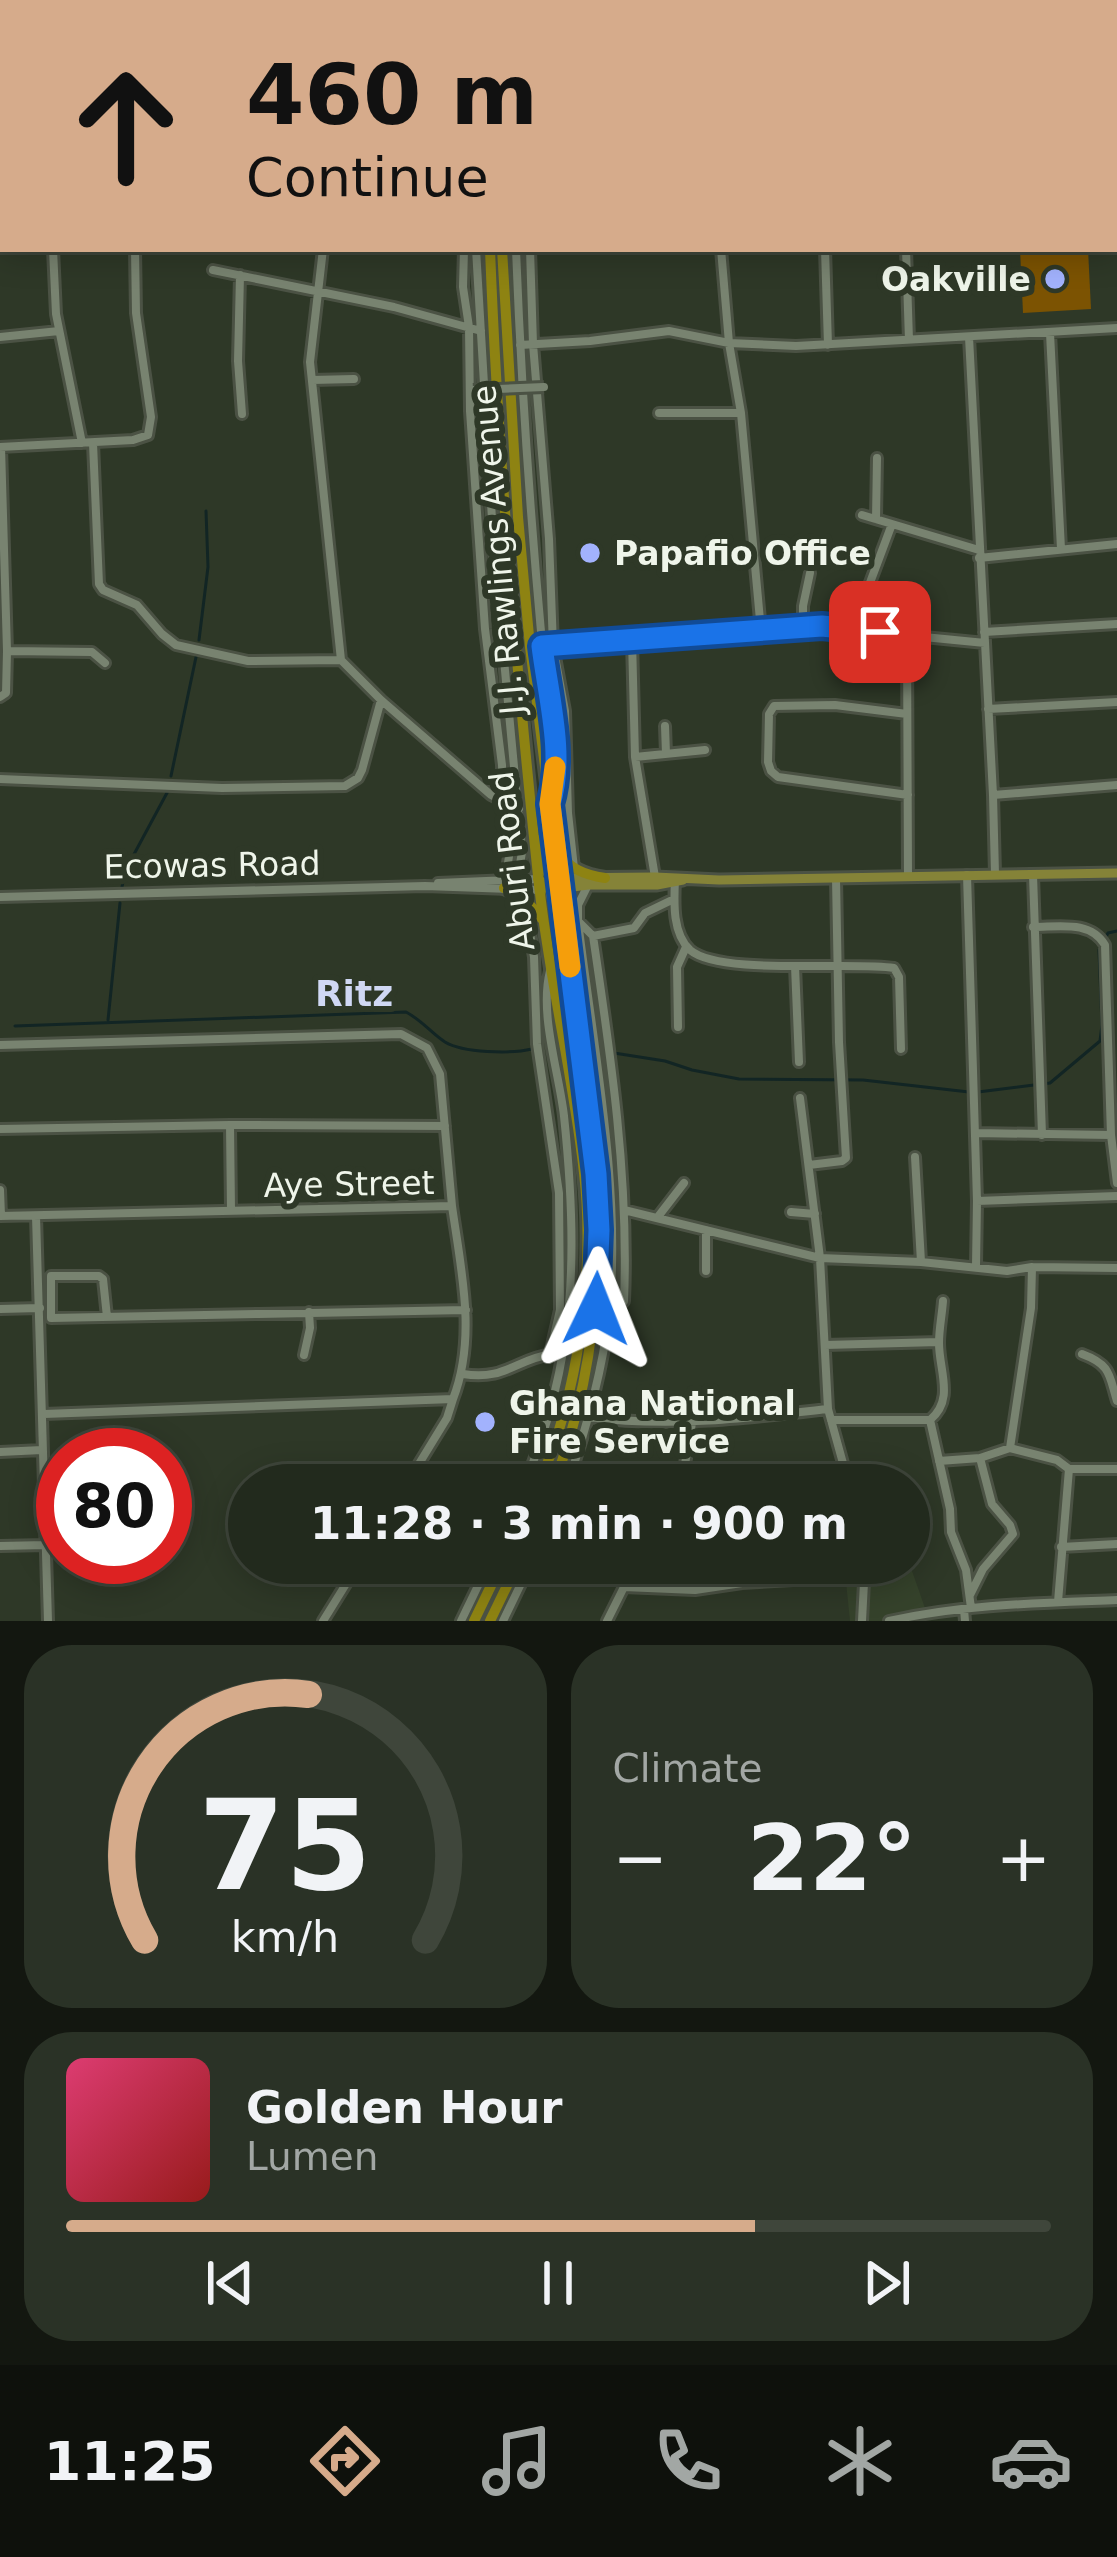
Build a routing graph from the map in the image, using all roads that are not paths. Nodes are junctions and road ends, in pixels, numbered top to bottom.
1 (53, 252) edge
2 (135, 252) edge
3 (323, 252) edge
4 (464, 252) edge
5 (476, 252) edge
6 (490, 252) edge
7 (502, 252) edge
8 (516, 252) edge
9 (530, 252) edge
10 (721, 252) edge
11 (825, 252) edge
12 (906, 252) edge
13 (213, 270) dead end
14 (240, 275) junction
15 (320, 290) junction
16 (469, 327) junction
17 (1117, 328) edge
18 (59, 331) junction
19 (481, 331) junction
20 (1050, 333) junction
21 (0, 337) edge
22 (969, 337) junction
23 (909, 340) junction
24 (729, 343) junction
25 (520, 344) junction
26 (533, 344) junction
27 (828, 345) junction
28 (354, 379) dead end
29 (312, 380) junction
30 (544, 387) dead end
31 (473, 390) dead end
32 (659, 413) dead end
33 (741, 413) junction
34 (242, 414) dead end
35 (487, 439) junction
36 (472, 440) junction
37 (87, 443) junction
38 (0, 447) edge
39 (877, 458) dead end
40 (862, 515) dead end
41 (524, 517) junction
42 (876, 519) junction
43 (892, 524) junction
44 (1117, 544) edge
45 (1061, 549) junction
46 (979, 554) junction
47 (810, 573) dead end
48 (868, 588) dead end
49 (1117, 624) edge
50 (803, 627) junction
51 (761, 631) junction
52 (984, 632) junction
53 (907, 635) junction
54 (632, 640) junction
55 (509, 643) junction
56 (985, 643) junction
57 (542, 646) junction
58 (553, 646) junction
59 (7, 651) junction
60 (341, 660) junction
61 (105, 663) dead end
62 (0, 697) edge
63 (381, 700) junction
64 (1117, 702) edge
65 (988, 709) junction
66 (907, 714) junction
67 (665, 726) dead end
68 (705, 750) dead end
69 (666, 754) junction
70 (635, 757) junction
71 (0, 779) edge
72 (1117, 785) edge
73 (908, 795) junction
74 (993, 795) junction
75 (502, 803) junction
76 (550, 804) junction
77 (518, 809) junction
78 (555, 844) junction
79 (574, 868) junction
80 (1117, 873) edge
81 (995, 874) junction
82 (1033, 874) junction
83 (967, 875) junction
84 (908, 876) junction
85 (655, 877) junction
86 (605, 878) junction
87 (836, 878) junction
88 (678, 880) junction
89 (504, 883) junction
90 (549, 884) junction
91 (588, 885) junction
92 (0, 897) edge
93 (524, 897) junction
94 (674, 899) junction
95 (578, 921) junction
96 (545, 925) junction
97 (1034, 927) junction
98 (593, 936) junction
99 (686, 946) junction
100 (795, 967) junction
101 (839, 968) junction
102 (678, 1027) dead end
103 (0, 1045) edge
104 (901, 1049) dead end
105 (799, 1062) dead end
106 (800, 1098) dead end
107 (230, 1124) junction
108 (446, 1126) junction
109 (0, 1129) edge
110 (597, 1132) junction
111 (975, 1132) junction
112 (1042, 1135) junction
113 (1111, 1135) junction
114 (916, 1157) dead end
115 (809, 1165) junction
116 (1117, 1183) edge
117 (684, 1184) dead end
118 (0, 1190) edge
119 (1117, 1196) edge
120 (977, 1201) junction
121 (452, 1206) junction
122 (232, 1210) junction
123 (624, 1210) junction
124 (791, 1212) dead end
125 (815, 1214) junction
126 (0, 1216) edge
127 (36, 1216) junction
128 (656, 1218) junction
129 (706, 1230) junction
130 (820, 1258) junction
131 (921, 1262) junction
132 (976, 1266) junction
133 (1032, 1267) junction
134 (579, 1268) junction
135 (1117, 1268) edge
136 (706, 1271) dead end
137 (624, 1301) dead end
138 (943, 1301) dead end
139 (40, 1308) junction
140 (0, 1309) edge
141 (466, 1310) junction
142 (309, 1312) junction
143 (107, 1317) junction
144 (939, 1342) junction
145 (825, 1346) junction
146 (304, 1354) dead end
147 (550, 1354) junction
148 (1082, 1354) dead end
149 (563, 1355) junction
150 (463, 1374) junction
151 (453, 1399) junction
152 (1117, 1402) edge
153 (828, 1409) junction
154 (44, 1414) junction
155 (589, 1417) junction
156 (831, 1420) junction
157 (930, 1420) junction
158 (692, 1423) junction
159 (43, 1428) edge
160 (576, 1438) junction
161 (1010, 1448) junction
162 (36, 1450) edge
163 (0, 1452) edge
164 (980, 1458) junction
165 (939, 1461) junction
166 (419, 1464) edge
167 (532, 1464) edge
168 (546, 1464) edge
169 (563, 1464) edge
170 (571, 1464) edge
171 (685, 1464) edge
172 (843, 1464) edge
173 (1069, 1468) junction
174 (1117, 1469) edge
175 (1117, 1544) edge
176 (36, 1545) edge
177 (0, 1546) edge
178 (1061, 1547) junction
179 (47, 1584) edge
180 (346, 1584) edge
181 (479, 1584) edge
182 (492, 1584) edge
183 (508, 1584) edge
184 (522, 1584) edge
185 (626, 1584) edge
186 (735, 1584) edge
187 (864, 1584) edge
188 (624, 1587) junction
189 (970, 1595) junction
190 (1117, 1600) edge
191 (1058, 1603) junction
192 (968, 1608) junction
193 (48, 1621) edge
194 (323, 1621) edge
195 (461, 1621) edge
196 (474, 1621) edge
197 (490, 1621) edge
198 (503, 1621) edge
199 (607, 1621) edge
200 (862, 1621) edge
201 (889, 1621) edge
202 (964, 1621) edge

1 - 18 street
2 - 37 street
3 - 15 street
4 - 16 street
5 - 19 street
6 - 55 highway, Aburi Road
7 - 41 highway, J.J. Rawlings Avenue
8 - 25 street
9 - 26 street
10 - 24 street
11 - 27 street
12 - 23 street
13 - 14 street
14 - 15 street
14 - 34 street
15 - 16 street
15 - 29 street
16 - 19 street
16 - 36 street
17 - 20 street
18 - 21 street
18 - 37 street
19 - 35 street
20 - 22 street
20 - 45 street
22 - 23 street
22 - 46 street
23 - 27 street
24 - 26 street
24 - 27 street
24 - 33 street
25 - 26 street
25 - 41 street
26 - 58 street
28 - 29 street
29 - 60 street
30 - 31 street, bridge
32 - 33 street
33 - 51 street
35 - 36 street
35 - 55 street
36 - 75 street
37 - 38 street
37 - 60 street
38 - 59 street
39 - 42 street
40 - 42 street
41 - 57 street
41 - 76 highway, J.J. Rawlings Avenue
42 - 43 street
43 - 46 street
43 - 48 street
44 - 45 street
45 - 46 street
46 - 52 street
47 - 50 street
49 - 52 street
50 - 51 street
50 - 53 street
51 - 54 street
52 - 56 street
53 - 56 street
53 - 66 street
54 - 58 street
54 - 70 street
55 - 77 street
55 - 90 highway, Aburi Road
56 - 65 street
57 - 58 street
57 - 76 street
58 - 79 street
59 - 61 street
59 - 62 street
60 - 63 street
63 - 71 street
63 - 75 street
64 - 65 street
65 - 74 street
66 - 73 street
66 - 73 street
67 - 69 street
68 - 69 street
69 - 70 street
70 - 85 street
72 - 74 street
73 - 84 street
74 - 81 street
75 - 77 street
75 - 89 street
76 - 78 highway, J.J. Rawlings Avenue
77 - 89 street
78 - 79 highway
78 - 90 highway, J.J. Rawlings Avenue
79 - 86 highway
80 - 82 main road
81 - 82 main road
81 - 83 main road
82 - 97 street
83 - 84 main road
83 - 111 street
84 - 87 main road
85 - 86 main road
85 - 88 main road
86 - 90 main road
87 - 88 main road
87 - 101 street
88 - 91 main road
88 - 94 street
89 - 90 street, Ecowas Road
89 - 92 street, Ecowas Road
89 - 93 highway
90 - 91 main road
90 - 96 highway, Aburi Road
90 - 110 highway, J.J. Rawlings Avenue
91 - 95 street
93 - 96 highway
93 - 147 street
94 - 98 street
94 - 99 street
95 - 98 street
95 - 110 street
96 - 134 highway, Aburi Road
97 - 112 street
97 - 113 street
98 - 123 street
99 - 100 street
99 - 102 street
100 - 101 street
100 - 105 street
101 - 104 street
101 - 115 street
103 - 108 street
106 - 115 street
107 - 108 street
107 - 109 street
107 - 122 street
108 - 121 street
110 - 155 street
110 - 160 highway, J.J. Rawlings Avenue
111 - 112 street
111 - 120 street
112 - 113 street
113 - 116 street
114 - 131 street
115 - 125 street
117 - 128 street
118 - 126 street
119 - 120 street
120 - 132 street
121 - 122 street, Aye Street
121 - 141 street, Aye Street
122 - 127 street, Aye Street
123 - 128 street
123 - 137 street
124 - 125 street
125 - 130 street
126 - 127 street, Aye Street
127 - 139 street
128 - 129 street
129 - 130 street
129 - 136 street
130 - 131 street
130 - 145 street
131 - 132 street
132 - 133 street
133 - 135 street
133 - 161 street
134 - 149 street
134 - 168 highway
138 - 144 street
139 - 140 street
139 - 154 street
141 - 142 street
141 - 150 street, Aye Street
142 - 143 street
142 - 146 street
143 - 143 street
144 - 145 street
144 - 157 street
145 - 153 street
147 - 149 street
147 - 150 street
148 - 152 street
149 - 167 street
150 - 151 street, Aye Street
151 - 154 street
151 - 166 street, Aye Street
153 - 156 street
153 - 158 street
154 - 159 street
155 - 158 street
155 - 160 street
156 - 157 street
156 - 172 street
157 - 165 street
158 - 171 street
160 - 169 highway, J.J. Rawlings Avenue
160 - 170 street
161 - 164 street
161 - 173 street
162 - 163 street
164 - 165 street
164 - 189 street
165 - 189 street
173 - 174 street
173 - 178 street
175 - 178 street
176 - 177 street
178 - 191 street
179 - 193 street
180 - 194 street
181 - 195 street
182 - 196 highway
183 - 197 highway
184 - 198 street
185 - 188 street
186 - 188 street
187 - 200 street
188 - 199 street
189 - 192 street
190 - 191 street
191 - 192 street
192 - 201 street
192 - 202 street

